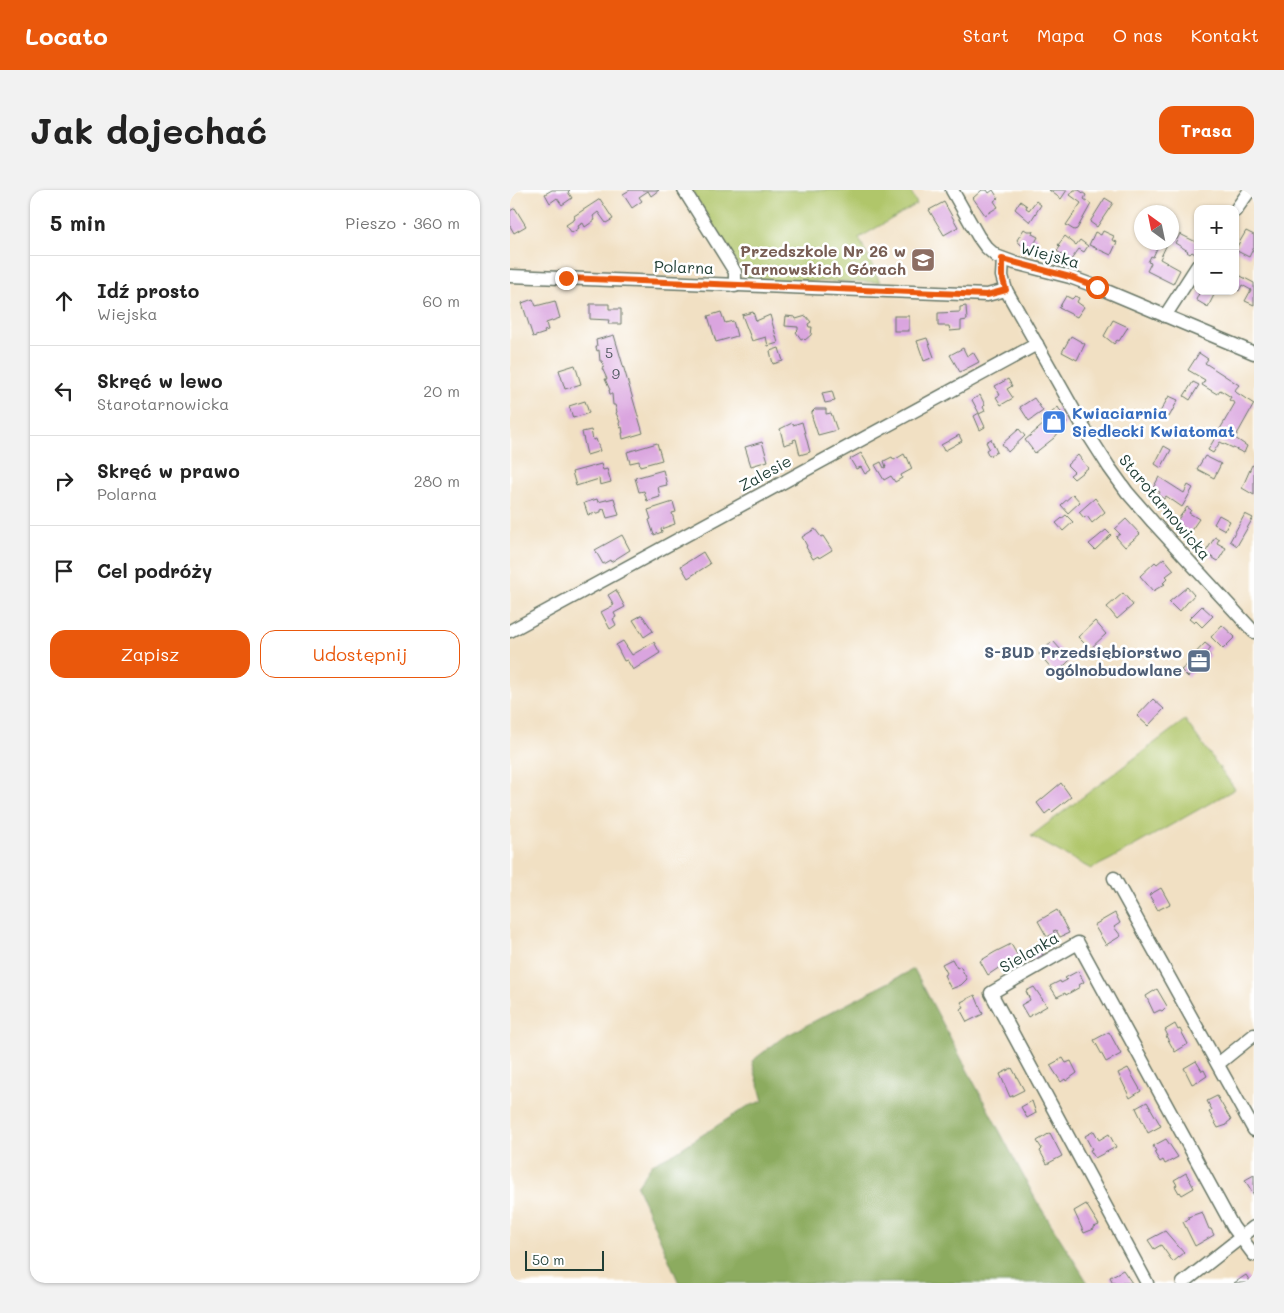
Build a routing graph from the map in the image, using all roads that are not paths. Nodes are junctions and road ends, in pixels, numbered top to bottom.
1 (684, 190) edge
2 (952, 190) edge
3 (1250, 190) edge
4 (1239, 206) edge
5 (1002, 259) junction
6 (1194, 271) edge
7 (510, 276) edge
8 (735, 286) junction
9 (1006, 290) junction
10 (1165, 316) junction
11 (1037, 344) junction
12 (1254, 353) edge
13 (510, 631) edge
14 (1254, 632) edge
15 (1114, 878) dead end
16 (1254, 1035) edge
17 (1218, 1064) junction
18 (1254, 1130) edge
19 (1254, 1227) edge
20 (1241, 1237) junction
21 (1254, 1255) edge
22 (1147, 1283) edge
23 (1183, 1283) edge

1 - 8 street
2 - 5 street
3 - 4 street
5 - 9 street, Starotarnowicka
5 - 10 street, Wiejska
6 - 10 street
7 - 8 street, Polarna
8 - 9 street, Polarna
9 - 11 street, Starotarnowicka
10 - 12 street, Wiejska
11 - 13 street, Zalesie
11 - 14 street, Starotarnowicka
15 - 17 street
16 - 17 street
17 - 18 street
19 - 20 street
20 - 21 street
20 - 22 street, Sielanka
20 - 23 street

